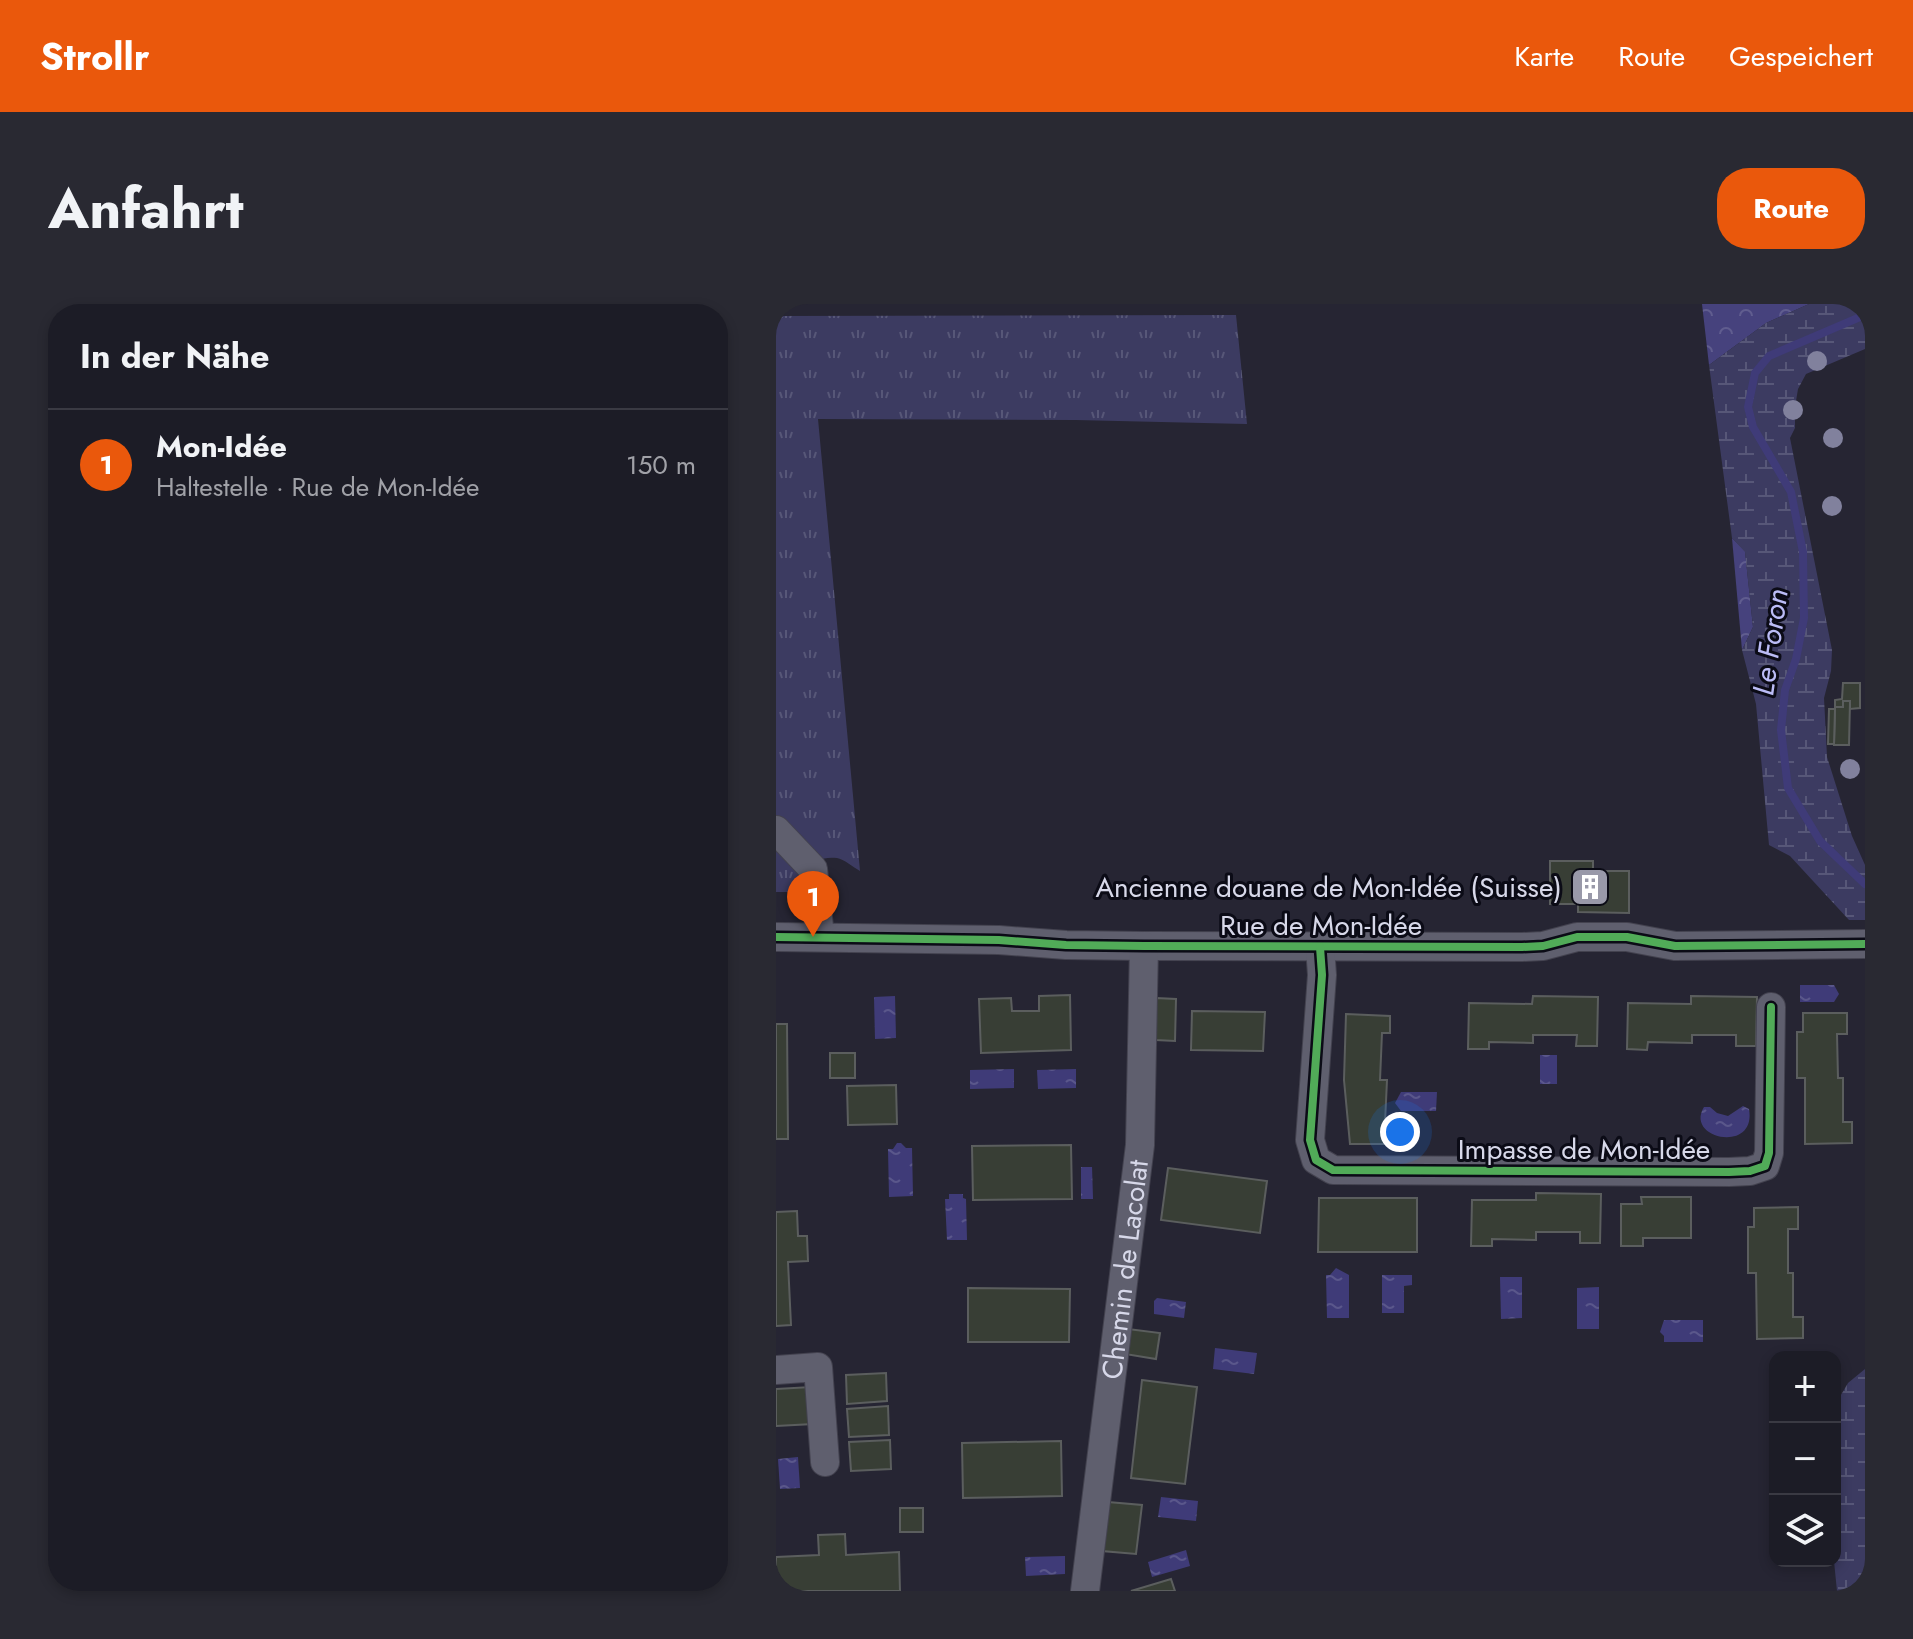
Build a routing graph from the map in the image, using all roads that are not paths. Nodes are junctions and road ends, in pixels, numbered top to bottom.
1 (776, 830) edge
2 (776, 937) edge
3 (820, 937) junction
4 (1865, 944) edge
5 (1144, 946) junction
6 (1320, 947) junction
7 (1771, 1007) dead end
8 (776, 1370) edge
9 (825, 1462) dead end
10 (1085, 1591) edge

1 - 3 street
2 - 3 street, Rue de Mon-Idée
3 - 5 street, Rue de Mon-Idée
4 - 6 street, Rue de Mon-Idée
5 - 6 street, Rue de Mon-Idée
5 - 10 street, Chemin de Lacolat
6 - 7 street, Impasse de Mon-Idée
8 - 9 street

